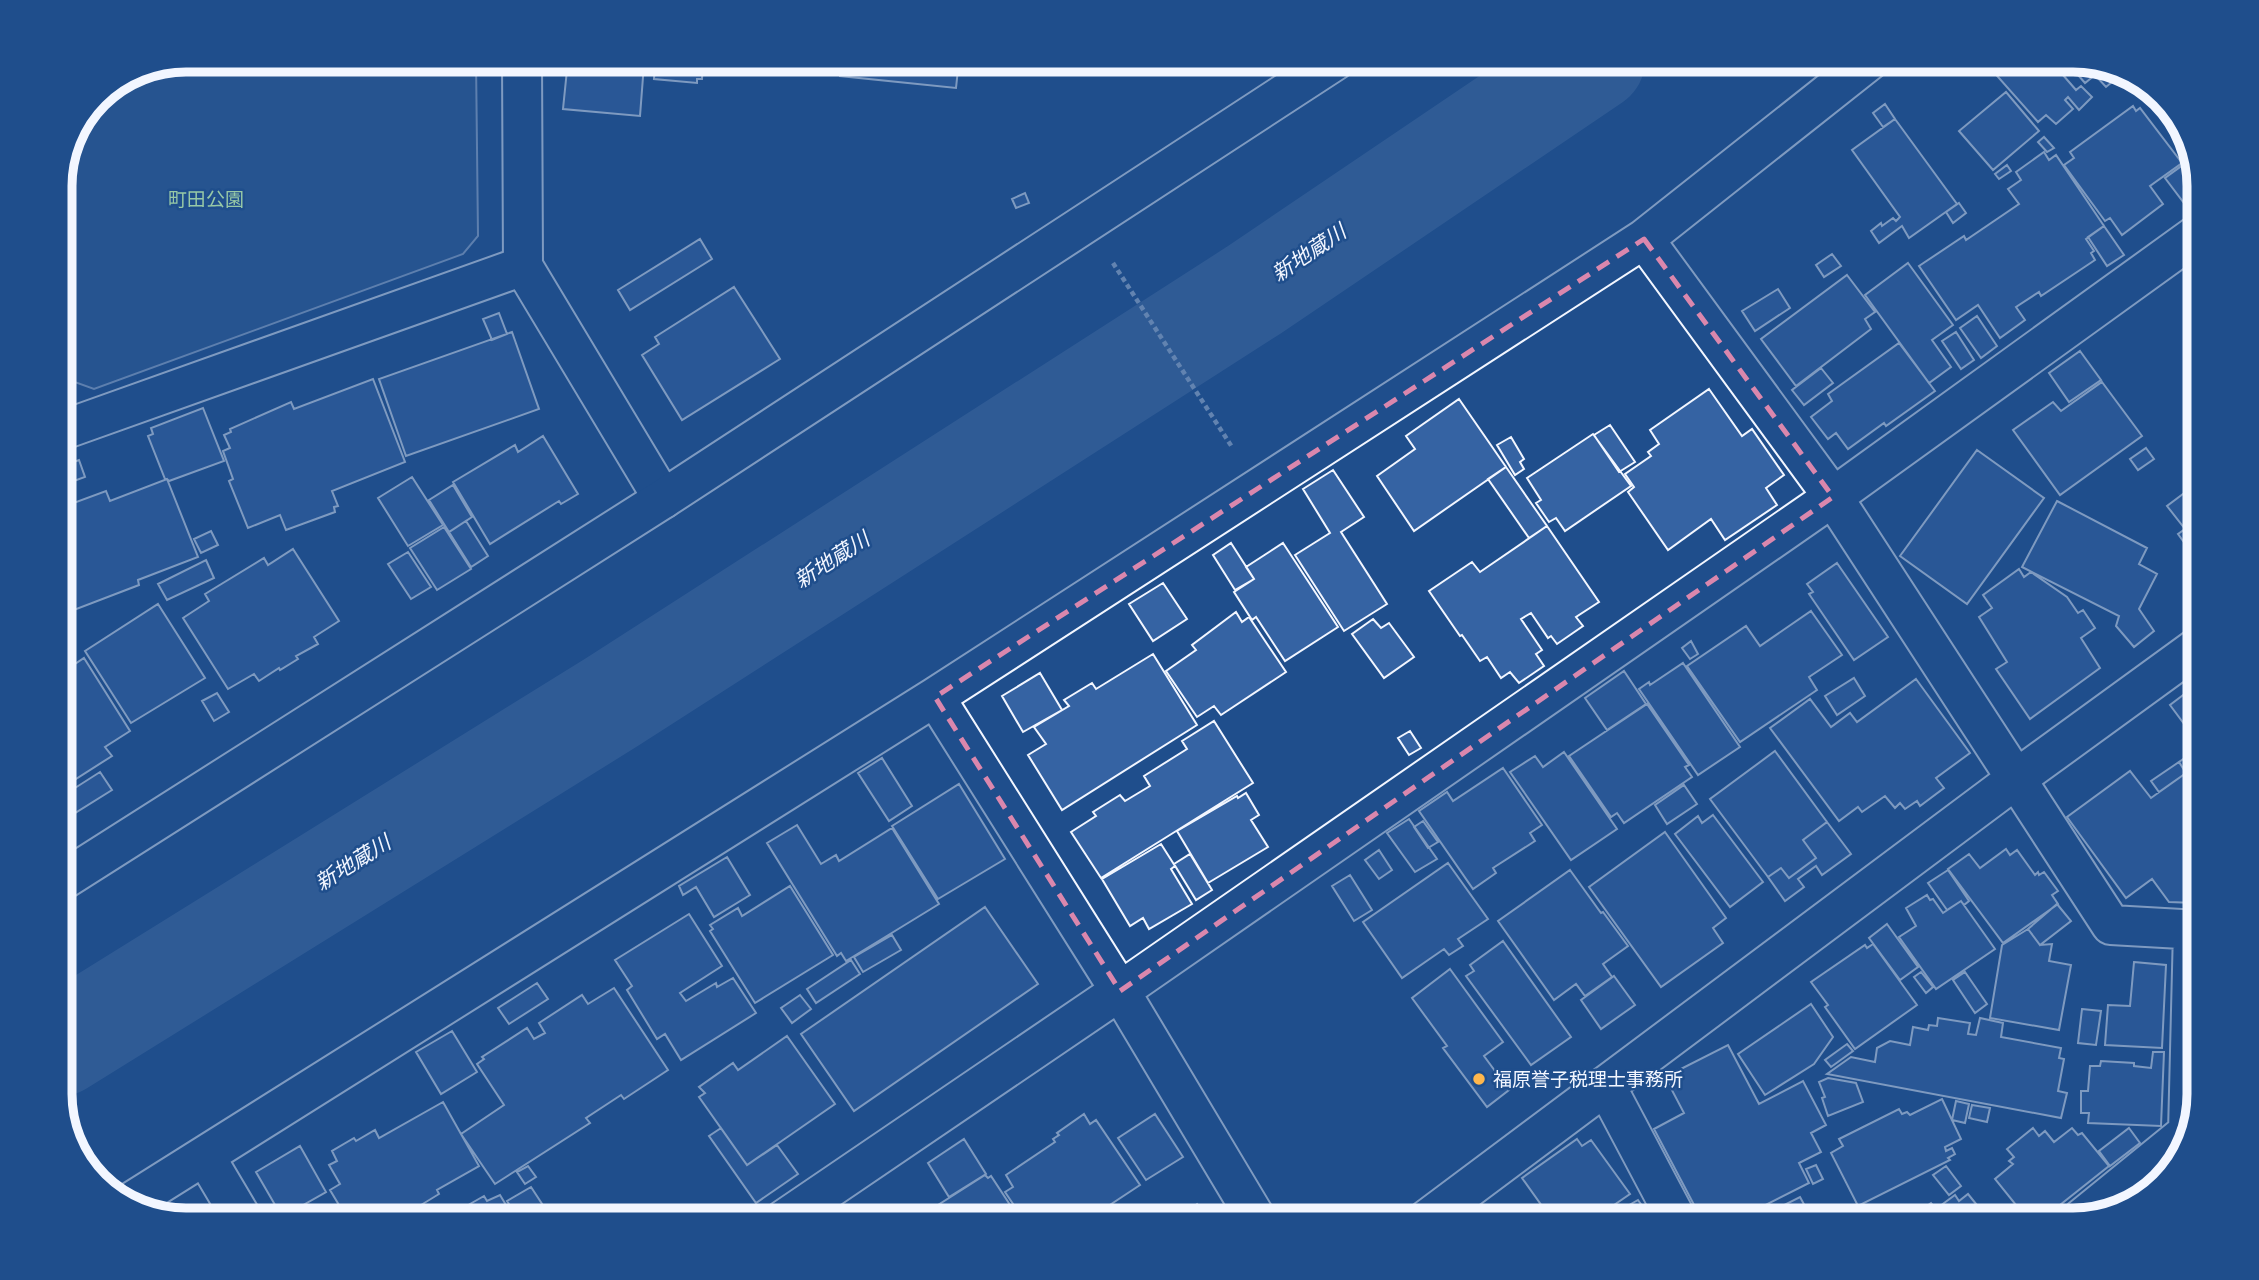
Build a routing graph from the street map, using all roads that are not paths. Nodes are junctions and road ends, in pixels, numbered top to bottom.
1 (522, 72) edge
2 (1312, 72) edge
3 (1855, 72) edge
4 (1644, 239) junction
5 (2187, 242) edge
6 (523, 266) junction
7 (72, 426) edge
8 (1833, 497) junction
9 (663, 499) junction
10 (2187, 655) edge
11 (935, 697) junction
12 (2016, 779) junction
13 (72, 874) edge
14 (2187, 929) edge
15 (1120, 991) junction
16 (1605, 1086) junction
17 (2178, 1140) edge
18 (205, 1156) junction
19 (138, 1198) edge
20 (2098, 1205) edge
21 (236, 1208) edge
22 (801, 1208) edge
23 (1250, 1208) edge
24 (1442, 1208) edge
25 (1671, 1208) edge

1 - 6 street
2 - 9 street
3 - 4 street
4 - 8 street
4 - 11 street
5 - 8 street
6 - 7 street
6 - 9 street
8 - 12 street
8 - 15 street
9 - 13 street
10 - 12 street
11 - 15 street
11 - 18 street
12 - 14 street
12 - 16 street
15 - 22 street
15 - 23 street
16 - 24 street
16 - 25 street
17 - 20 street
18 - 19 street
18 - 21 street

